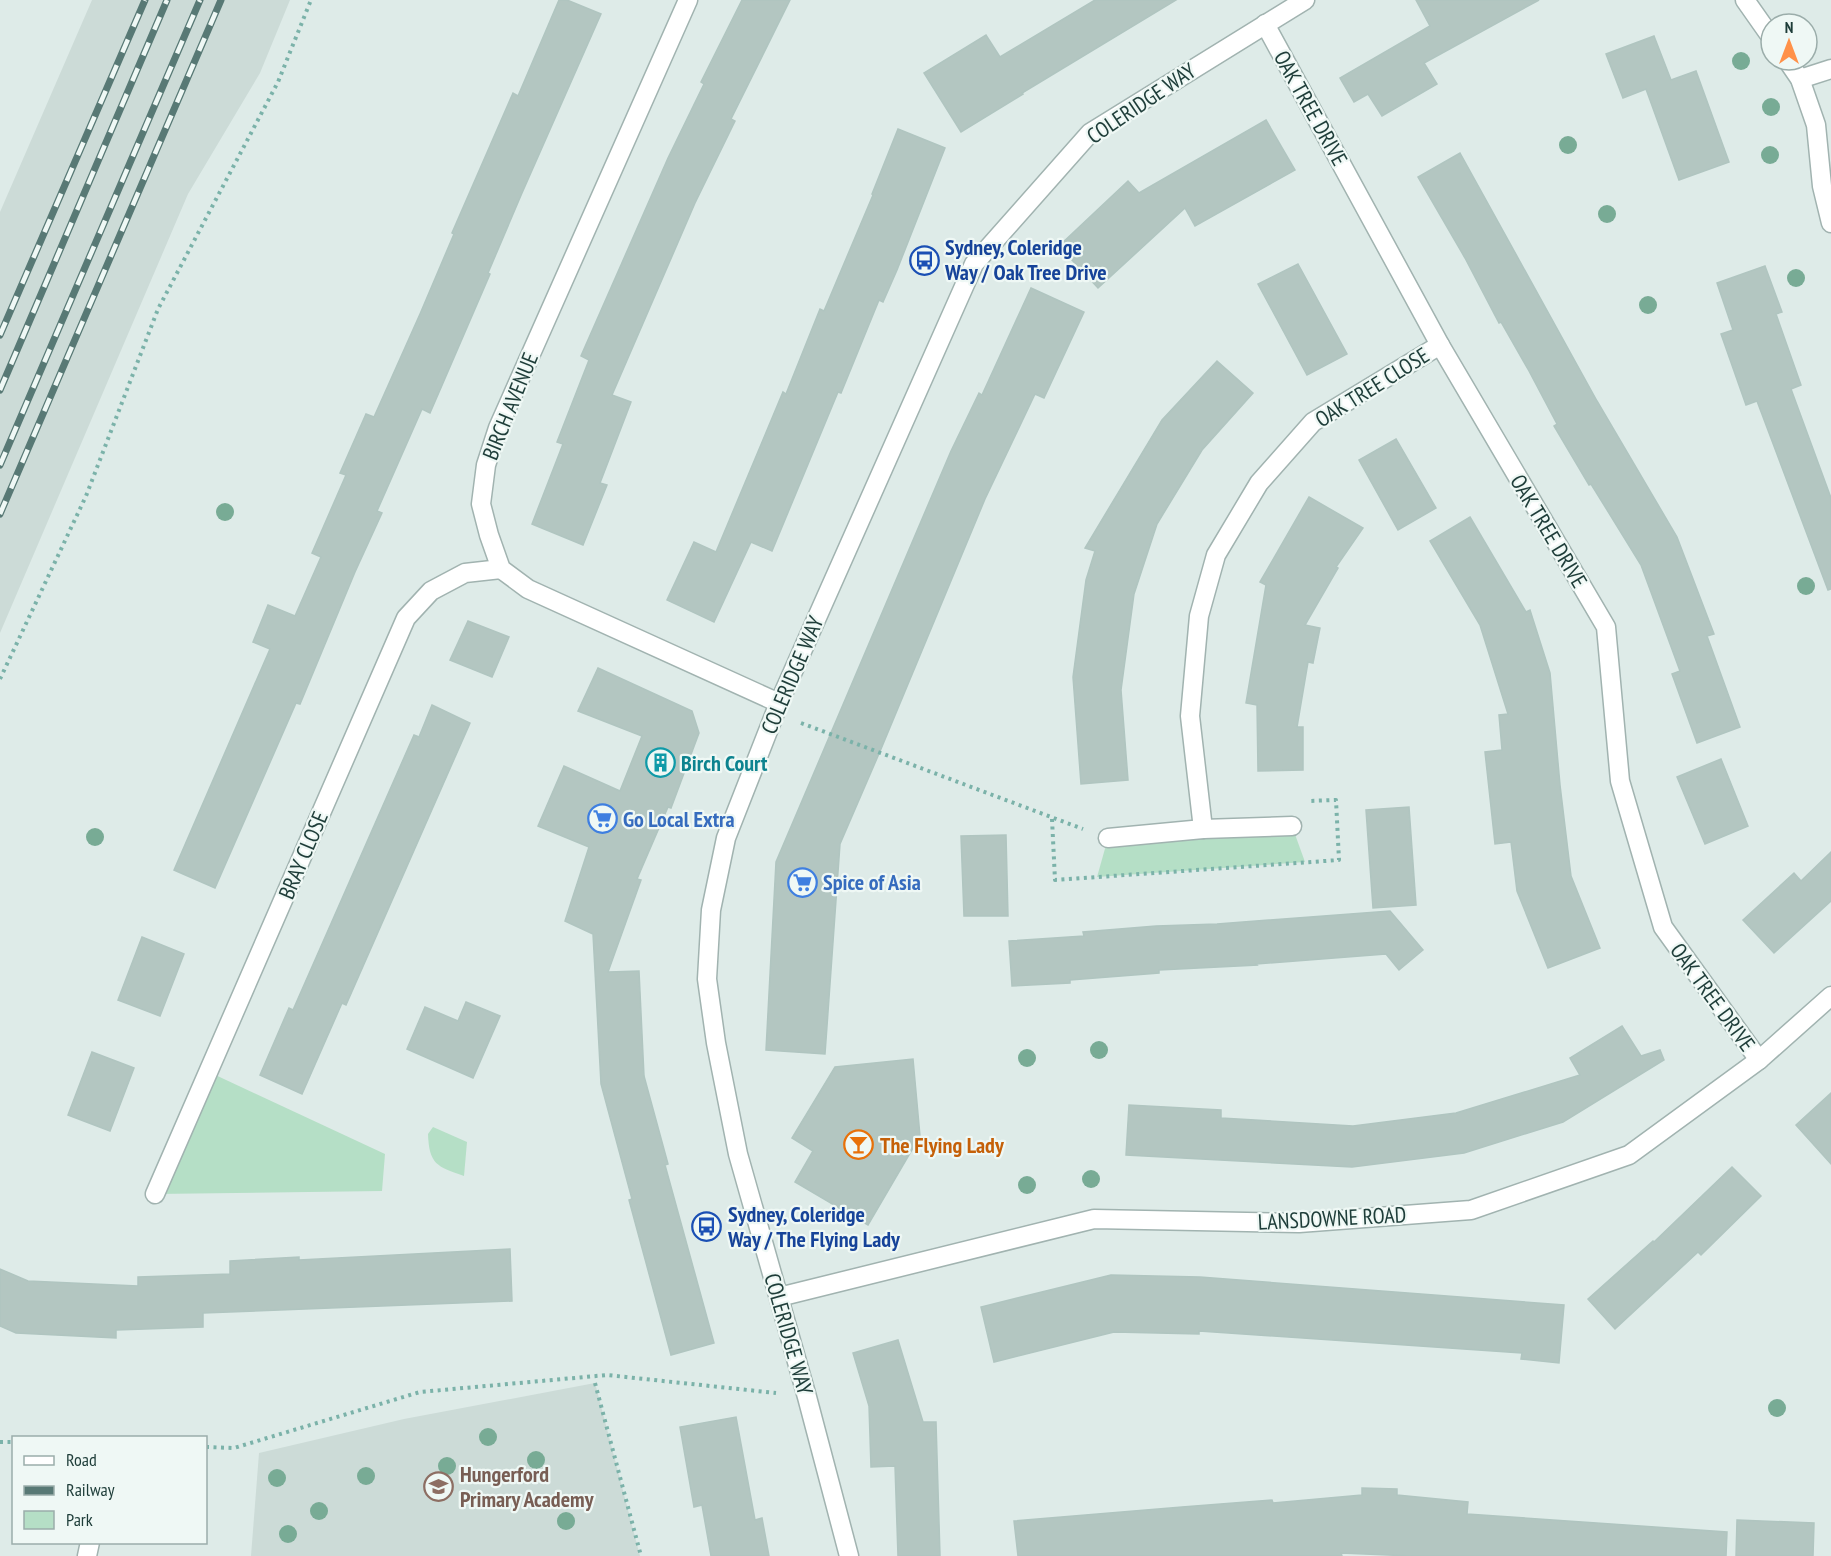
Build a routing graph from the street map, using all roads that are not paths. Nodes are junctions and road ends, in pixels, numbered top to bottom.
1 (688, 0) edge
2 (1305, 0) edge
3 (1746, 0) edge
4 (1759, 19) edge
5 (1265, 24) junction
6 (1831, 69) edge
7 (1795, 72) edge
8 (1800, 79) junction
9 (1831, 223) edge
10 (1440, 345) junction
11 (501, 569) junction
12 (777, 708) junction
13 (1292, 826) dead end
14 (1203, 829) junction
15 (1108, 838) road end
16 (1831, 996) edge
17 (1759, 1060) junction
18 (155, 1194) dead end
19 (779, 1297) junction
20 (849, 1556) edge

1 - 11 street, BIRCH AVENUE
2 - 5 street, COLERIDGE WAY
3 - 4 street
5 - 10 street, OAK TREE DRIVE
5 - 12 street, COLERIDGE WAY
6 - 8 street
7 - 8 street
8 - 9 street
10 - 14 street, OAK TREE CLOSE
10 - 17 street, OAK TREE DRIVE
11 - 12 street
11 - 18 street, BRAY CLOSE
12 - 19 street, COLERIDGE WAY
13 - 14 street
14 - 15 street
16 - 17 street, LANSDOWNE ROAD
17 - 19 street, LANSDOWNE ROAD
19 - 20 street, COLERIDGE WAY

